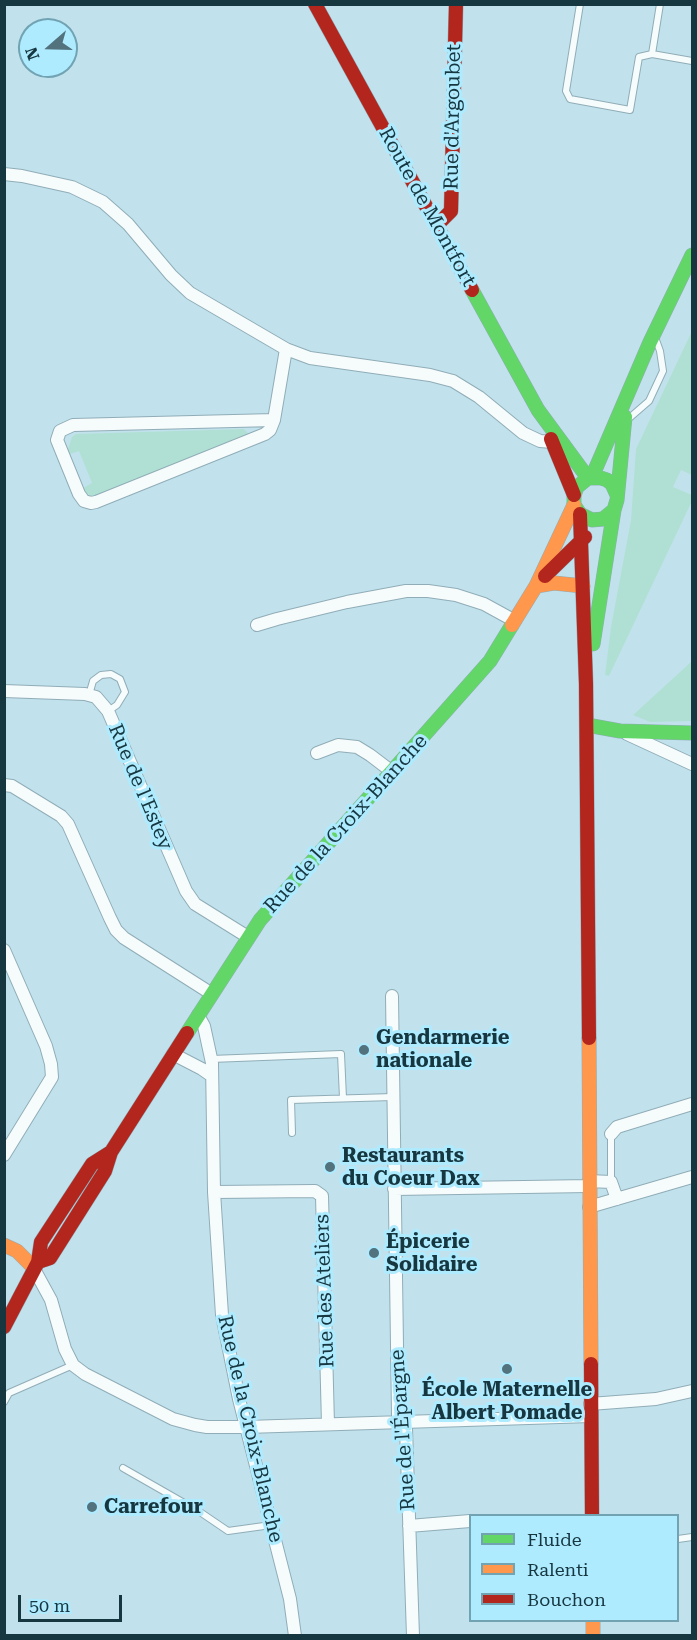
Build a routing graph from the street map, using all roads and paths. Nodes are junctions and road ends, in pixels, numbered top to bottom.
1 (315, 4) edge
2 (456, 4) edge
3 (580, 4) edge
4 (660, 4) edge
5 (652, 54) junction
6 (693, 61) edge
7 (4, 174) edge
8 (437, 225) junction
9 (693, 255) edge
10 (654, 335) junction
11 (286, 349) junction
12 (627, 398) junction
13 (538, 410) junction
14 (274, 420) junction
15 (625, 423) junction
16 (552, 442) junction
17 (590, 478) junction
18 (617, 495) junction
19 (576, 505) junction
20 (608, 514) junction
21 (581, 541) junction
22 (536, 586) junction
23 (583, 586) junction
24 (515, 621) junction
25 (257, 625) dead end
26 (586, 684) junction
27 (4, 691) edge
28 (89, 695) junction
29 (108, 711) junction
30 (587, 725) junction
31 (620, 731) junction
32 (693, 733) edge
33 (317, 753) dead end
34 (693, 764) edge
35 (391, 771) junction
36 (4, 785) edge
37 (248, 937) junction
38 (4, 950) edge
39 (212, 994) junction
40 (392, 996) dead end
41 (198, 1015) junction
42 (173, 1054) junction
43 (211, 1059) junction
44 (212, 1076) junction
45 (393, 1096) junction
46 (343, 1098) junction
47 (693, 1104) edge
48 (292, 1133) dead end
49 (611, 1134) joint
50 (4, 1155) edge
51 (693, 1177) edge
52 (611, 1182) junction
53 (589, 1183) junction
54 (394, 1189) junction
55 (214, 1192) junction
56 (617, 1199) junction
57 (589, 1207) junction
58 (4, 1245) edge
59 (35, 1265) junction
60 (4, 1327) edge
61 (73, 1365) junction
62 (693, 1391) edge
63 (4, 1402) edge
64 (591, 1410) junction
65 (402, 1422) junction
66 (328, 1424) junction
67 (247, 1427) junction
68 (123, 1468) dead end
69 (591, 1514) edge
70 (469, 1521) edge
71 (271, 1525) junction
72 (409, 1526) junction
73 (295, 1635) edge
74 (413, 1635) edge

1 - 8 main road, Route de Montfort
2 - 8 main road, Rue d'Argoubet
3 - 5 lane
4 - 5 lane
5 - 6 lane
7 - 11 street
8 - 13 main road, Route de Montfort
9 - 10 main road
10 - 12 main road
10 - 15 lane
11 - 14 street
11 - 16 street
12 - 15 main road
12 - 17 main road
13 - 16 main road, Route de Montfort
13 - 17 main road, Route de Montfort
14 - 14 street
15 - 18 main road
16 - 19 main road, Route de Montfort
17 - 18 main road
17 - 19 main road
18 - 20 main road
19 - 20 main road
19 - 21 main road
19 - 22 main road, Rue de la Croix-Blanche
20 - 21 main road, Rue de la Croix-Blanche
20 - 26 main road
21 - 22 main road, Rue de la Croix-Blanche
21 - 23 main road
22 - 23 main road
22 - 24 main road, Rue de la Croix-Blanche
23 - 26 main road
24 - 25 street
24 - 35 main road, Rue de la Croix-Blanche
26 - 30 main road
27 - 28 street
28 - 29 street, Rue de l'Estey
28 - 29 lane
29 - 37 street, Rue de l'Estey
30 - 31 main road
30 - 53 main road
31 - 32 main road
31 - 34 street
33 - 35 street
35 - 37 main road, Rue de la Croix-Blanche
36 - 39 street
37 - 39 main road, Rue de la Croix-Blanche
38 - 50 street
39 - 41 main road, Rue de la Croix-Blanche
40 - 45 street, Rue de l'Épargne
41 - 42 main road
41 - 43 street, Rue de la Croix-Blanche
42 - 44 street
42 - 59 main road
43 - 44 street, Rue de la Croix-Blanche
43 - 46 lane
44 - 55 street, Rue de la Croix-Blanche
45 - 46 lane
45 - 54 street, Rue de l'Épargne
46 - 48 lane
47 - 49 street
49 - 52 lane
51 - 56 street
52 - 53 street
52 - 56 street
53 - 54 street
53 - 57 main road
54 - 65 street, Rue de l'Épargne
55 - 66 street, Rue des Ateliers
55 - 67 street, Rue de la Croix-Blanche
56 - 57 street
57 - 64 main road
58 - 59 main road
59 - 60 main road
59 - 61 street
61 - 63 lane
61 - 67 street
62 - 64 street
64 - 65 street
64 - 69 main road
65 - 66 street
65 - 72 street, Rue de l'Épargne
66 - 67 street
67 - 71 street, Rue de la Croix-Blanche
68 - 71 lane
70 - 72 street
71 - 73 street, Rue de la Croix-Blanche
72 - 74 street, Rue de l'Épargne

